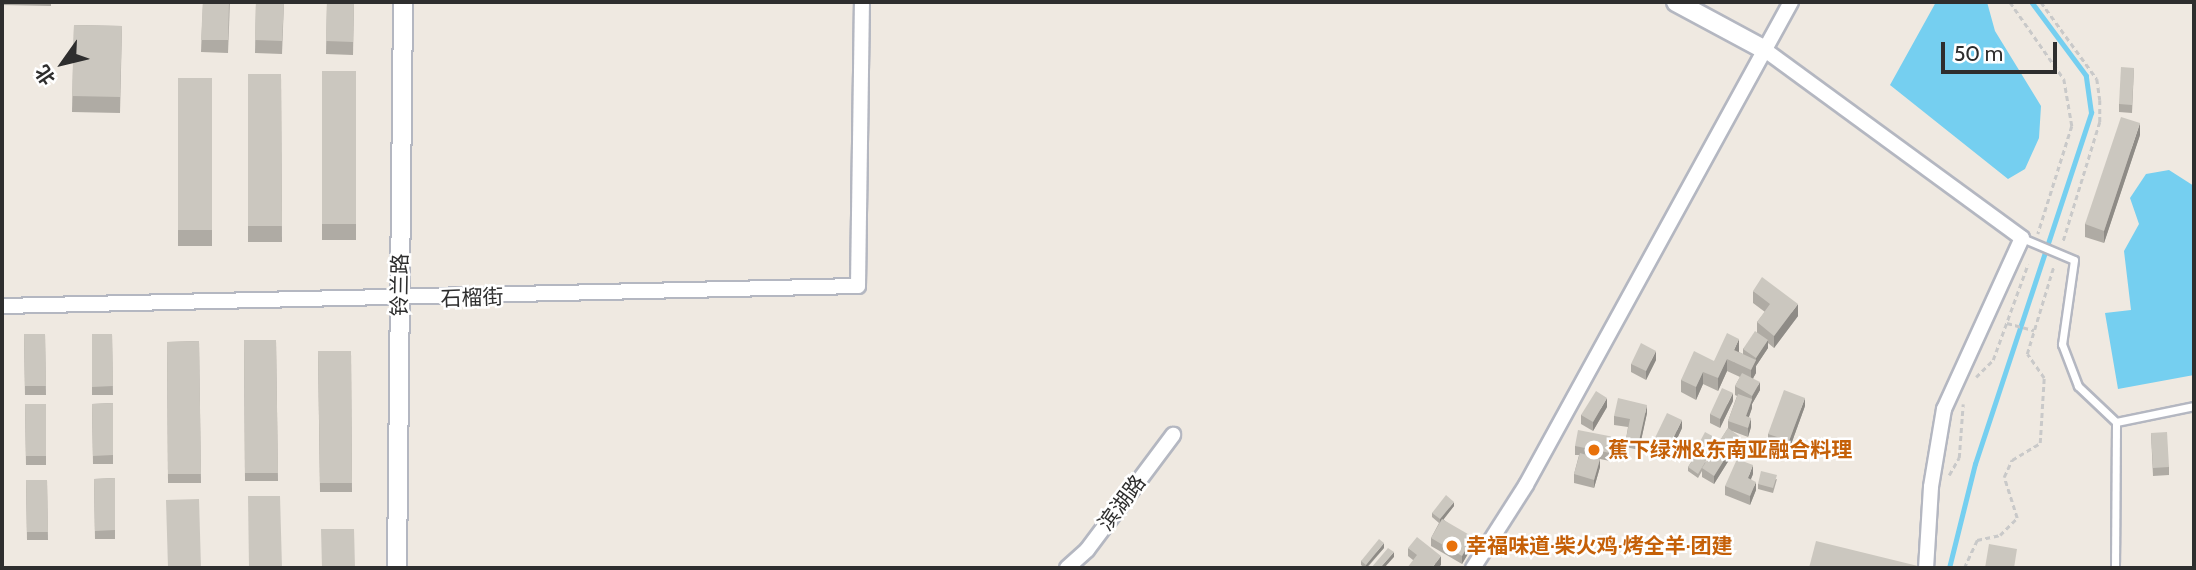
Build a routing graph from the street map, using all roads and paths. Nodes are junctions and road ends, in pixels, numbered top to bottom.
1 (403, 2) edge
2 (862, 2) edge
3 (1676, 2) edge
4 (1791, 2) edge
5 (2041, 2) edge
6 (1765, 50) junction
7 (2022, 238) junction
8 (2057, 255) junction
9 (400, 300) junction
10 (2, 306) edge
11 (2007, 324) dead end
12 (2034, 331) junction
13 (2194, 406) edge
14 (2116, 422) junction
15 (1173, 435) dead end
16 (397, 568) edge
17 (1067, 568) edge
18 (1473, 568) edge
19 (1926, 568) edge
20 (1964, 568) edge
21 (2115, 568) edge

1 - 9 street, 铃兰路
2 - 9 street, 石榴街
3 - 6 street
4 - 6 street
5 - 8 path
6 - 7 street
6 - 18 street
7 - 8 lane
7 - 19 street
8 - 12 path
8 - 14 lane
9 - 10 street, 石榴街
9 - 16 street, 铃兰路
11 - 12 path
12 - 20 path
13 - 14 lane
14 - 21 lane
15 - 17 street, 滨湖路

